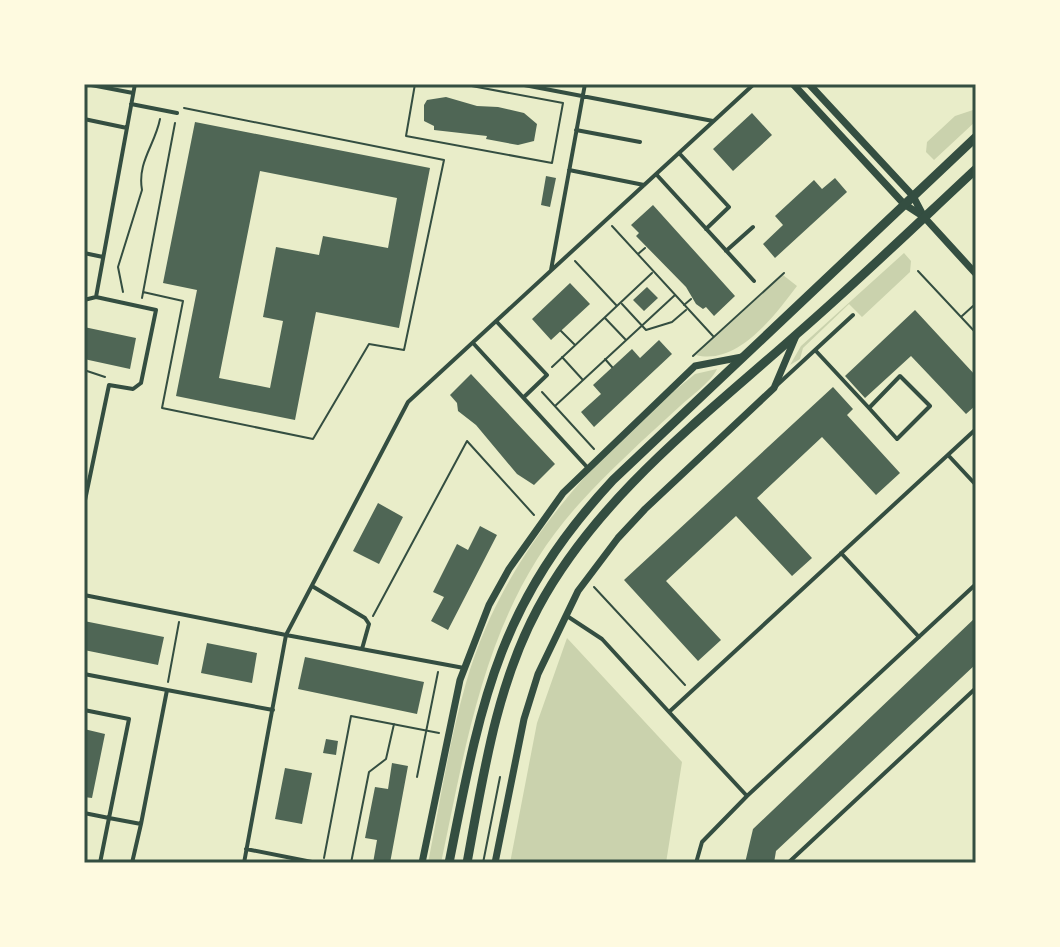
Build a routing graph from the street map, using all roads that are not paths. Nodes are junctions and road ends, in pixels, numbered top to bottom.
1 (86, 84) edge
2 (135, 84) edge
3 (519, 84) edge
4 (585, 84) edge
5 (754, 84) edge
6 (793, 84) edge
7 (809, 84) edge
8 (133, 93) junction
9 (583, 96) junction
10 (131, 104) junction
11 (177, 113) road end
12 (84, 119) edge
13 (714, 121) junction
14 (127, 128) junction
15 (576, 130) junction
16 (976, 137) edge
17 (640, 142) dead end
18 (679, 153) junction
19 (976, 169) edge
20 (569, 170) junction
21 (656, 174) junction
22 (644, 185) junction
23 (913, 196) junction
24 (904, 204) junction
25 (924, 217) junction
26 (753, 227) dead end
27 (706, 229) junction
28 (726, 251) junction
29 (84, 253) edge
30 (103, 257) junction
31 (551, 270) junction
32 (976, 274) edge
33 (754, 281) dead end
34 (96, 297) junction
35 (84, 300) edge
36 (853, 315) dead end
37 (496, 321) junction
38 (797, 335) junction
39 (473, 343) junction
40 (815, 350) junction
41 (744, 356) junction
42 (774, 388) junction
43 (523, 397) junction
44 (869, 408) junction
45 (976, 429) edge
46 (948, 455) junction
47 (585, 464) junction
48 (976, 485) edge
49 (84, 505) edge
50 (841, 553) junction
51 (976, 584) edge
52 (312, 586) junction
53 (84, 595) edge
54 (565, 615) junction
55 (286, 635) junction
56 (919, 637) junction
57 (362, 649) junction
58 (464, 668) junction
59 (84, 674) edge
60 (976, 688) edge
61 (167, 690) junction
62 (84, 710) edge
63 (273, 710) junction
64 (669, 712) junction
65 (747, 796) junction
66 (84, 813) edge
67 (109, 818) junction
68 (141, 824) junction
69 (246, 849) junction
70 (100, 863) edge
71 (132, 863) edge
72 (244, 863) edge
73 (317, 863) edge
74 (422, 863) edge
75 (449, 863) edge
76 (467, 863) edge
77 (495, 863) edge
78 (696, 863) edge
79 (788, 863) edge

1 - 8 lane
2 - 8 lane
3 - 9 lane
4 - 9 lane
5 - 13 lane
6 - 24 street
7 - 23 street
8 - 10 lane
9 - 13 lane
9 - 15 lane
10 - 11 lane
10 - 14 lane
12 - 14 lane
13 - 18 lane
14 - 30 lane
15 - 17 lane
15 - 20 lane
16 - 23 street
18 - 21 lane
18 - 27 lane
19 - 25 street
20 - 22 lane
20 - 31 lane
21 - 22 lane
21 - 27 lane
22 - 31 lane
23 - 24 street
23 - 25 street
24 - 25 street
24 - 41 street
25 - 32 street
25 - 38 street
26 - 28 lane
27 - 28 lane
28 - 33 lane
29 - 30 lane
30 - 34 lane
31 - 37 lane
34 - 35 lane
34 - 49 lane
36 - 40 lane
37 - 39 lane
37 - 43 lane
38 - 42 street
38 - 76 street
39 - 43 lane
39 - 52 lane
40 - 42 lane
40 - 44 lane
41 - 47 street
41 - 75 street
42 - 54 street
43 - 47 lane
44 - 44 lane
45 - 46 lane
46 - 48 lane
46 - 50 lane
47 - 58 street
50 - 56 lane
50 - 64 lane
51 - 56 lane
52 - 55 lane
52 - 57 lane
53 - 55 lane
54 - 64 lane
54 - 77 street
55 - 57 lane
55 - 63 lane
56 - 65 lane
57 - 58 lane
58 - 74 street
59 - 61 lane
60 - 79 lane
61 - 63 lane
61 - 68 lane
62 - 67 lane
63 - 69 lane
64 - 65 lane
65 - 78 lane
66 - 67 lane
67 - 68 lane
67 - 70 lane
68 - 71 lane
69 - 72 lane
69 - 73 lane

